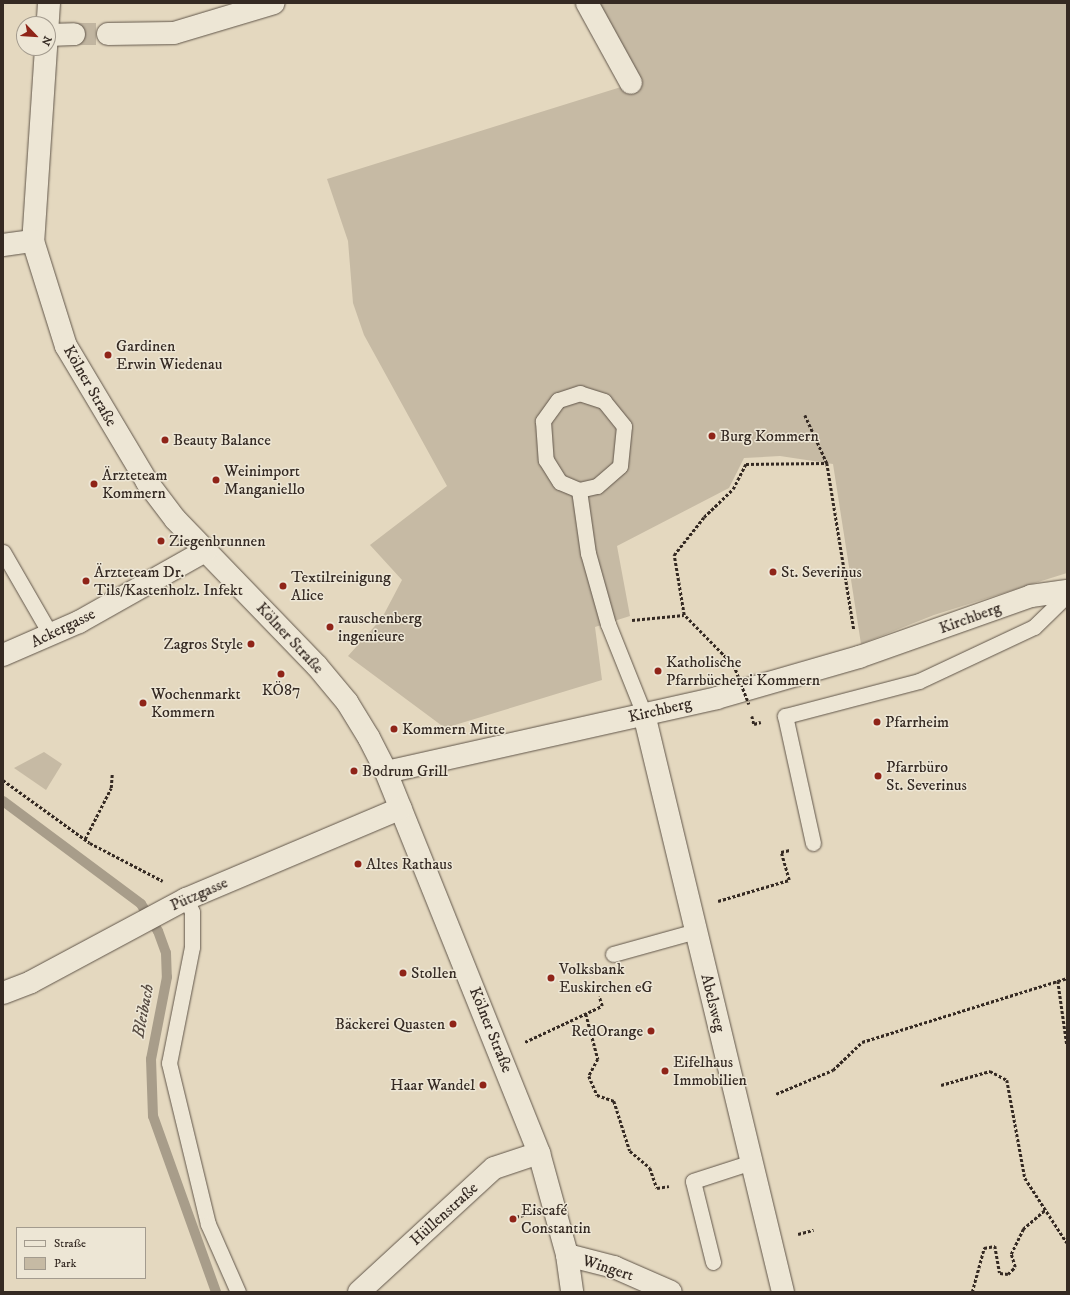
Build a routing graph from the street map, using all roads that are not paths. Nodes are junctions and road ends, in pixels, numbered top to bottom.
1 (49, 3) edge
2 (274, 3) edge
3 (587, 3) edge
4 (49, 16) edge
5 (74, 34) tunnel mouth
6 (108, 34) tunnel mouth
7 (56, 35) edge
8 (48, 56) edge
9 (631, 83) dead end
10 (33, 241) junction
11 (3, 245) edge
12 (579, 490) junction
13 (205, 551) junction
14 (3, 552) edge
15 (1067, 591) edge
16 (1067, 595) edge
17 (51, 635) junction
18 (3, 655) edge
19 (644, 714) junction
20 (386, 772) junction
21 (400, 808) junction
22 (813, 843) road end
23 (186, 899) junction
24 (696, 931) junction
25 (613, 954) dead end
26 (3, 993) edge
27 (539, 1153) junction
28 (752, 1162) junction
29 (567, 1255) junction
30 (713, 1262) dead end
31 (238, 1292) edge
32 (359, 1292) edge
33 (572, 1292) edge
34 (671, 1292) edge
35 (783, 1292) edge

1 - 4 street, Kölner Straße
2 - 6 street
3 - 9 street
5 - 7 street
8 - 10 street, Kölner Straße
10 - 11 street
10 - 13 street, Kölner Straße
12 - 12 lane
12 - 19 lane
13 - 17 street, Ackergasse
13 - 20 street, Kölner Straße
14 - 17 lane
15 - 19 street, Kirchberg
16 - 22 lane
17 - 18 street, Ackergasse
19 - 20 street, Kirchberg
19 - 24 street, Abelsweg
20 - 21 street, Kölner Straße
21 - 23 street, Pützgasse
21 - 27 street, Kölner Straße
23 - 26 street, Pützgasse
23 - 31 lane
24 - 25 lane
24 - 28 street, Abelsweg
27 - 29 street, Kölner Straße
27 - 32 street, Hüllenstraße
28 - 30 lane
28 - 35 street, Abelsweg
29 - 33 street, Kölner Straße
29 - 34 street, Wingert

